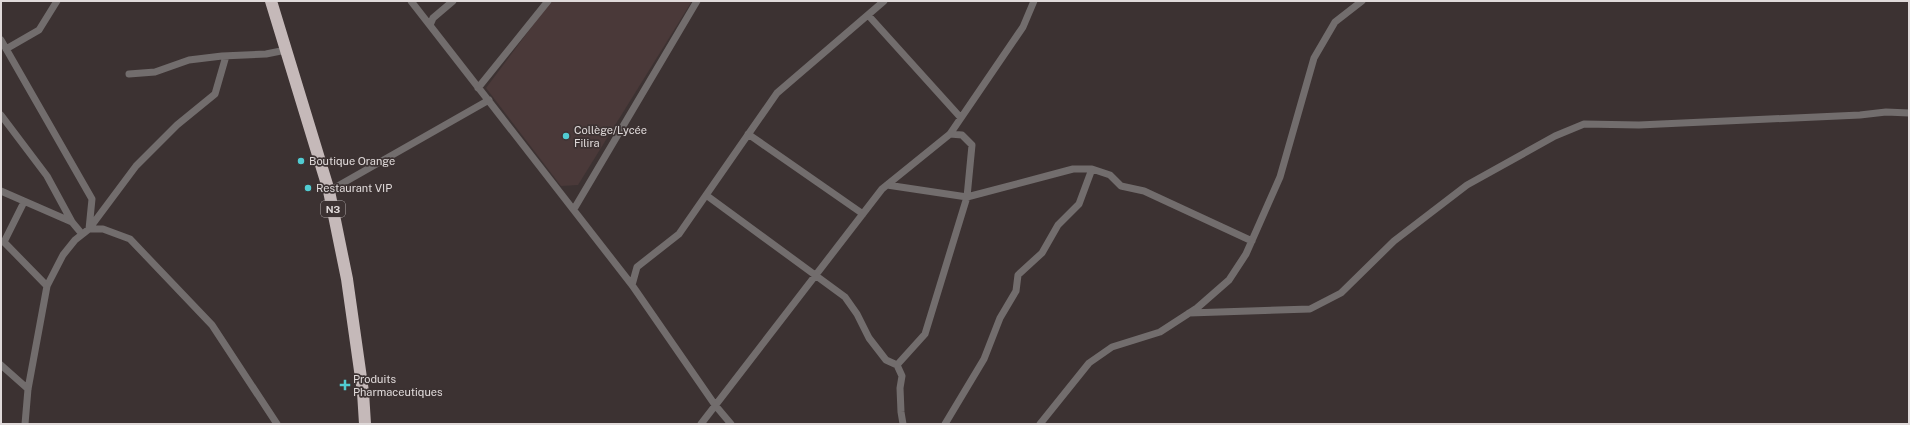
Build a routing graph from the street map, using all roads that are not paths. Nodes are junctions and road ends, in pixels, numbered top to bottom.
1 (57, 1) edge
2 (270, 1) edge
3 (412, 1) edge
4 (453, 1) edge
5 (548, 1) edge
6 (697, 1) edge
7 (884, 1) edge
8 (1034, 1) edge
9 (1362, 1) edge
10 (868, 15) junction
11 (430, 25) junction
12 (1, 40) edge
13 (6, 49) junction
14 (286, 50) junction
15 (226, 56) junction
16 (130, 74) dead end
17 (478, 88) junction
18 (489, 100) junction
19 (1909, 113) edge
20 (1, 115) edge
21 (961, 118) junction
22 (748, 134) junction
23 (950, 134) junction
24 (1092, 169) junction
25 (887, 185) junction
26 (329, 191) junction
27 (1, 192) edge
28 (706, 195) junction
29 (967, 197) junction
30 (24, 202) junction
31 (574, 209) junction
32 (863, 214) junction
33 (72, 222) junction
34 (89, 229) junction
35 (82, 234) junction
36 (1252, 241) junction
37 (2, 242) edge
38 (817, 275) junction
39 (632, 285) junction
40 (47, 286) junction
41 (1189, 313) junction
42 (1, 364) edge
43 (897, 365) junction
44 (28, 389) junction
45 (716, 404) junction
46 (25, 424) edge
47 (277, 424) edge
48 (365, 424) edge
49 (702, 424) edge
50 (731, 424) edge
51 (904, 424) edge
52 (945, 424) edge
53 (1040, 424) edge

1 - 13 street
2 - 14 highway, N3
3 - 11 street
4 - 11 street
5 - 17 street
6 - 31 street
7 - 10 street
8 - 21 street
9 - 36 street
10 - 21 street
10 - 22 street
11 - 17 street
12 - 13 street
13 - 34 street
14 - 15 street
14 - 26 highway, N3
15 - 16 street
15 - 34 street
17 - 18 street
18 - 26 street
18 - 31 street
19 - 41 street
20 - 33 street
21 - 23 street
22 - 28 street
22 - 32 street
23 - 25 street
23 - 29 street
24 - 29 street
24 - 36 street
24 - 52 street
25 - 29 street
25 - 32 street
26 - 48 highway, N3
27 - 30 street
28 - 38 street
28 - 39 street
29 - 43 street
30 - 33 street
30 - 37 street
31 - 39 street
32 - 38 street
33 - 35 street
34 - 35 street
34 - 47 street
35 - 40 street
36 - 41 street
37 - 40 street
38 - 43 street
38 - 45 street
39 - 45 street
40 - 44 street
41 - 53 street
42 - 44 street
43 - 51 street
44 - 46 street
45 - 49 street
45 - 50 street

